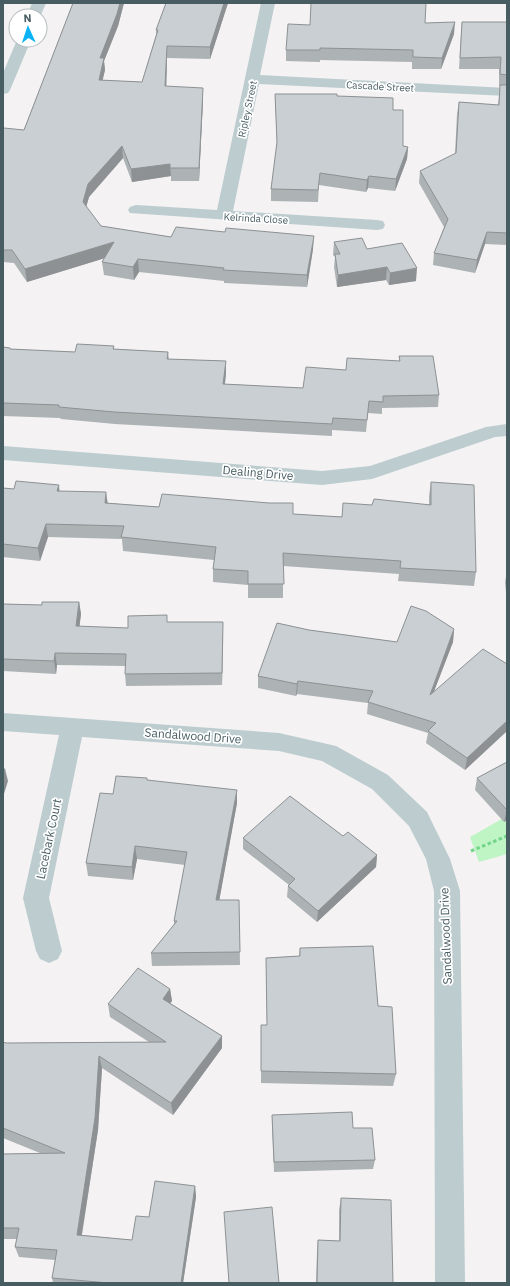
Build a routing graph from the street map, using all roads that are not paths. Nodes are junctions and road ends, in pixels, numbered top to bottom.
1 (268, 3) edge
2 (21, 48) edge
3 (254, 79) junction
4 (3, 90) edge
5 (507, 92) edge
6 (136, 210) dead end
7 (224, 216) junction
8 (377, 225) dead end
9 (507, 430) edge
10 (3, 453) edge
11 (3, 722) edge
12 (72, 728) junction
13 (49, 950) dead end
14 (450, 1283) edge

1 - 3 street, Ripley Street
2 - 4 street
3 - 5 street, Cascade Street
3 - 7 street, Ripley Street
6 - 7 street, Kelrinda Close
7 - 8 street, Kelrinda Close
9 - 10 street, Dealing Drive
11 - 12 street, Sandalwood Drive
12 - 13 street, Lacebark Court
12 - 14 street, Sandalwood Drive

